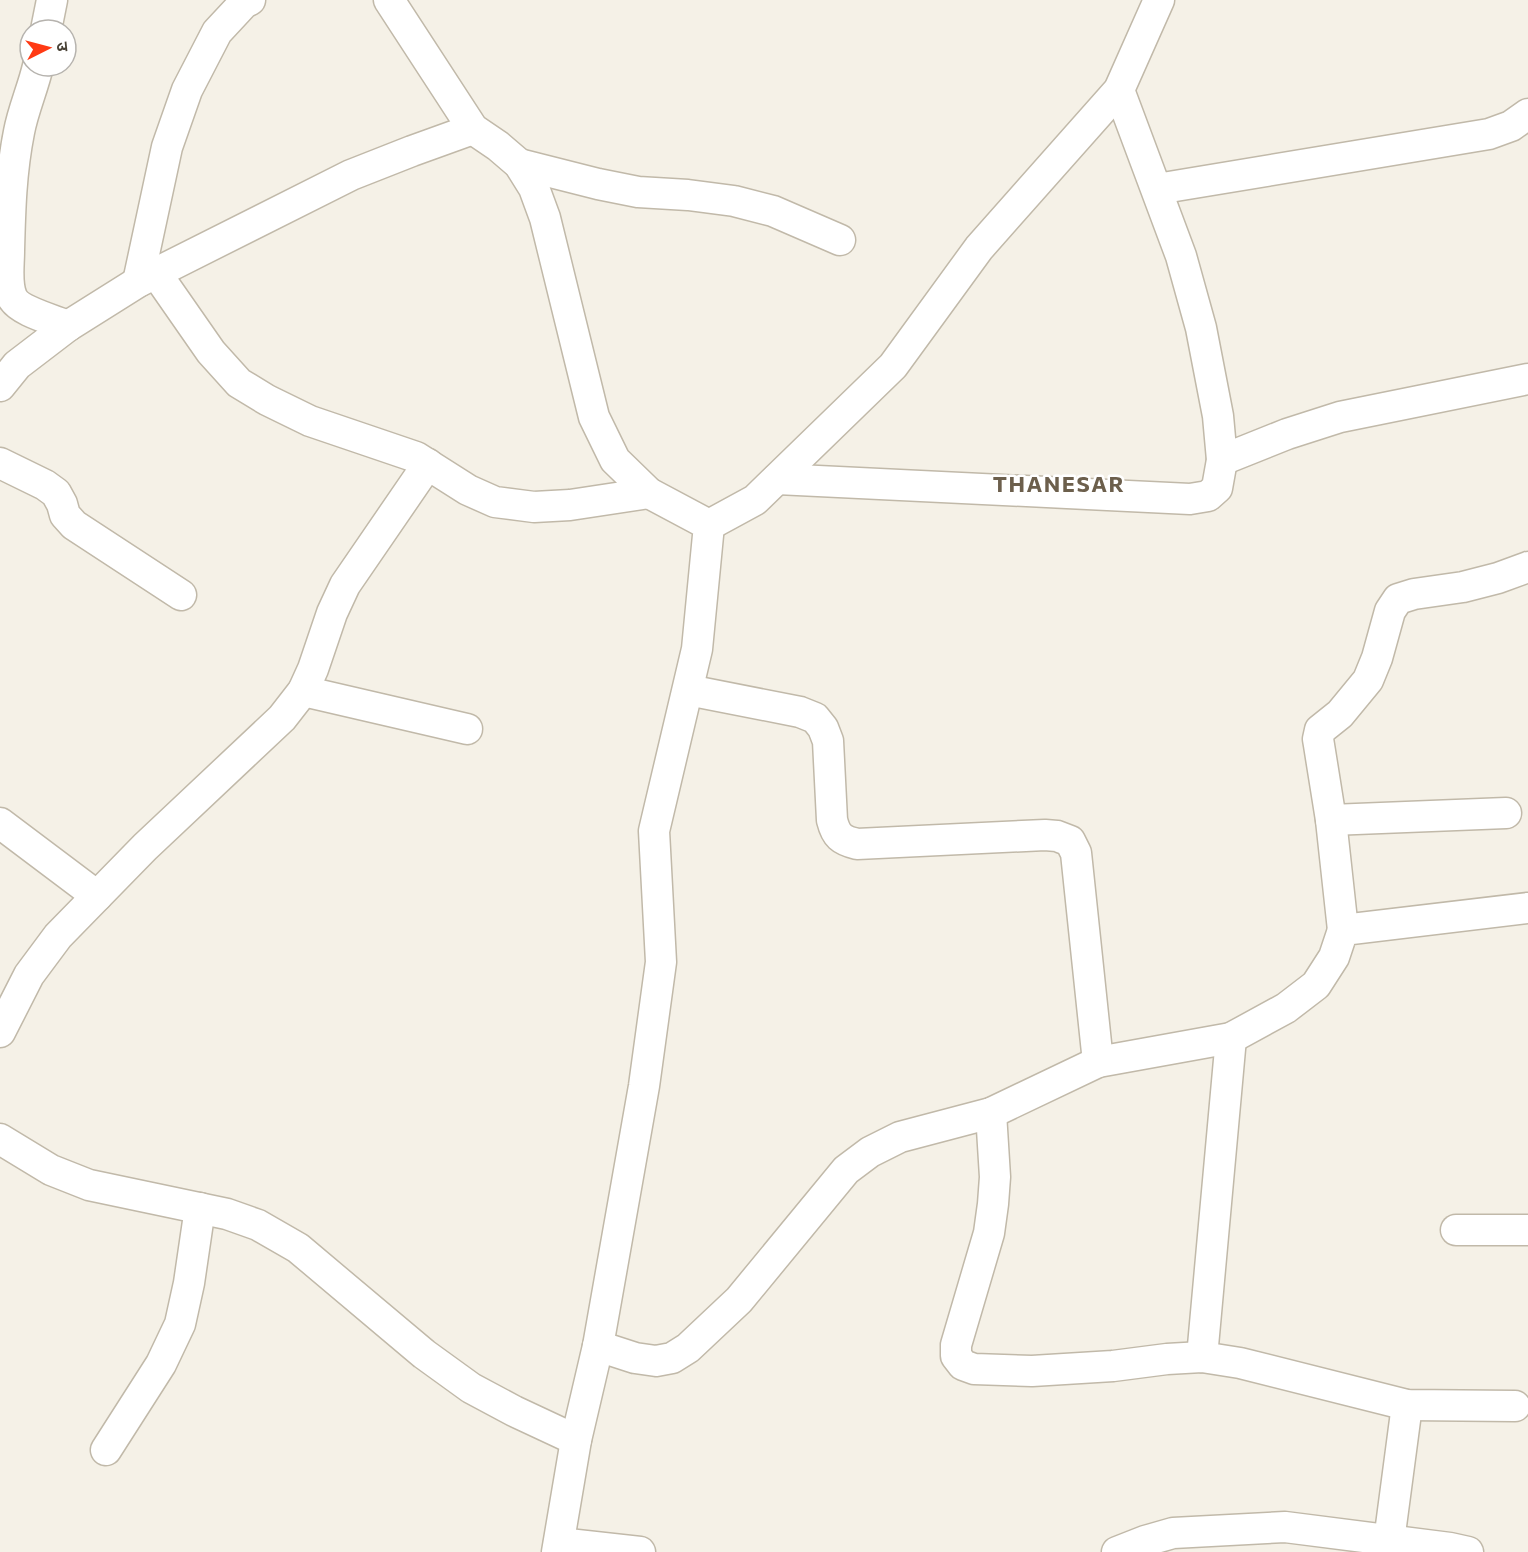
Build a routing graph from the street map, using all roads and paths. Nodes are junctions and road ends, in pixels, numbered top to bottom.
1 (52, 0) edge
2 (250, 0) edge
3 (389, 0) edge
4 (1159, 0) edge
5 (48, 18) edge
6 (35, 78) edge
7 (1119, 90) junction
8 (1528, 114) edge
9 (473, 129) junction
10 (519, 164) junction
11 (1157, 189) junction
12 (840, 240) dead end
13 (147, 277) junction
14 (68, 326) junction
15 (6, 372) edge
16 (1528, 380) edge
17 (1222, 460) junction
18 (0, 463) edge
19 (428, 464) junction
20 (777, 479) junction
21 (650, 493) junction
22 (709, 525) junction
23 (1528, 567) edge
24 (181, 595) dead end
25 (687, 690) junction
26 (303, 691) junction
27 (467, 729) dead end
28 (1506, 813) dead end
29 (1331, 820) junction
30 (0, 823) edge
31 (97, 896) junction
32 (1528, 908) edge
33 (1343, 930) junction
34 (0, 1032) edge
35 (1232, 1038) junction
36 (1098, 1062) junction
37 (991, 1113) junction
38 (0, 1139) edge
39 (200, 1208) junction
40 (1456, 1230) dead end
41 (1528, 1230) edge
42 (598, 1346) junction
43 (1202, 1357) junction
44 (1407, 1406) junction
45 (1515, 1406) dead end
46 (576, 1440) junction
47 (106, 1449) dead end
48 (1389, 1541) junction
49 (558, 1547) edge
50 (640, 1552) edge
51 (1117, 1552) edge
52 (1468, 1552) edge

1 - 5 street
2 - 13 street
3 - 9 street
4 - 7 street
6 - 14 street
7 - 11 street
7 - 20 street
8 - 11 street
9 - 10 street
9 - 13 street
10 - 12 street
10 - 21 street
11 - 17 street
13 - 14 street
13 - 19 street
14 - 15 street
16 - 17 street
17 - 20 street
18 - 24 street
19 - 21 street
19 - 26 street
20 - 22 street
21 - 22 street
22 - 25 street
23 - 29 street
25 - 36 street
25 - 42 street
26 - 27 street
26 - 31 street
28 - 29 street
29 - 33 street
30 - 31 street
31 - 34 street
32 - 33 street
33 - 35 street
35 - 36 street
35 - 43 street
36 - 37 street
37 - 42 street
37 - 43 street
38 - 39 street
39 - 46 street
39 - 47 street
40 - 41 street
42 - 46 street
43 - 44 street
44 - 45 street
44 - 48 street
46 - 49 street
48 - 51 street
48 - 52 street
49 - 50 street

